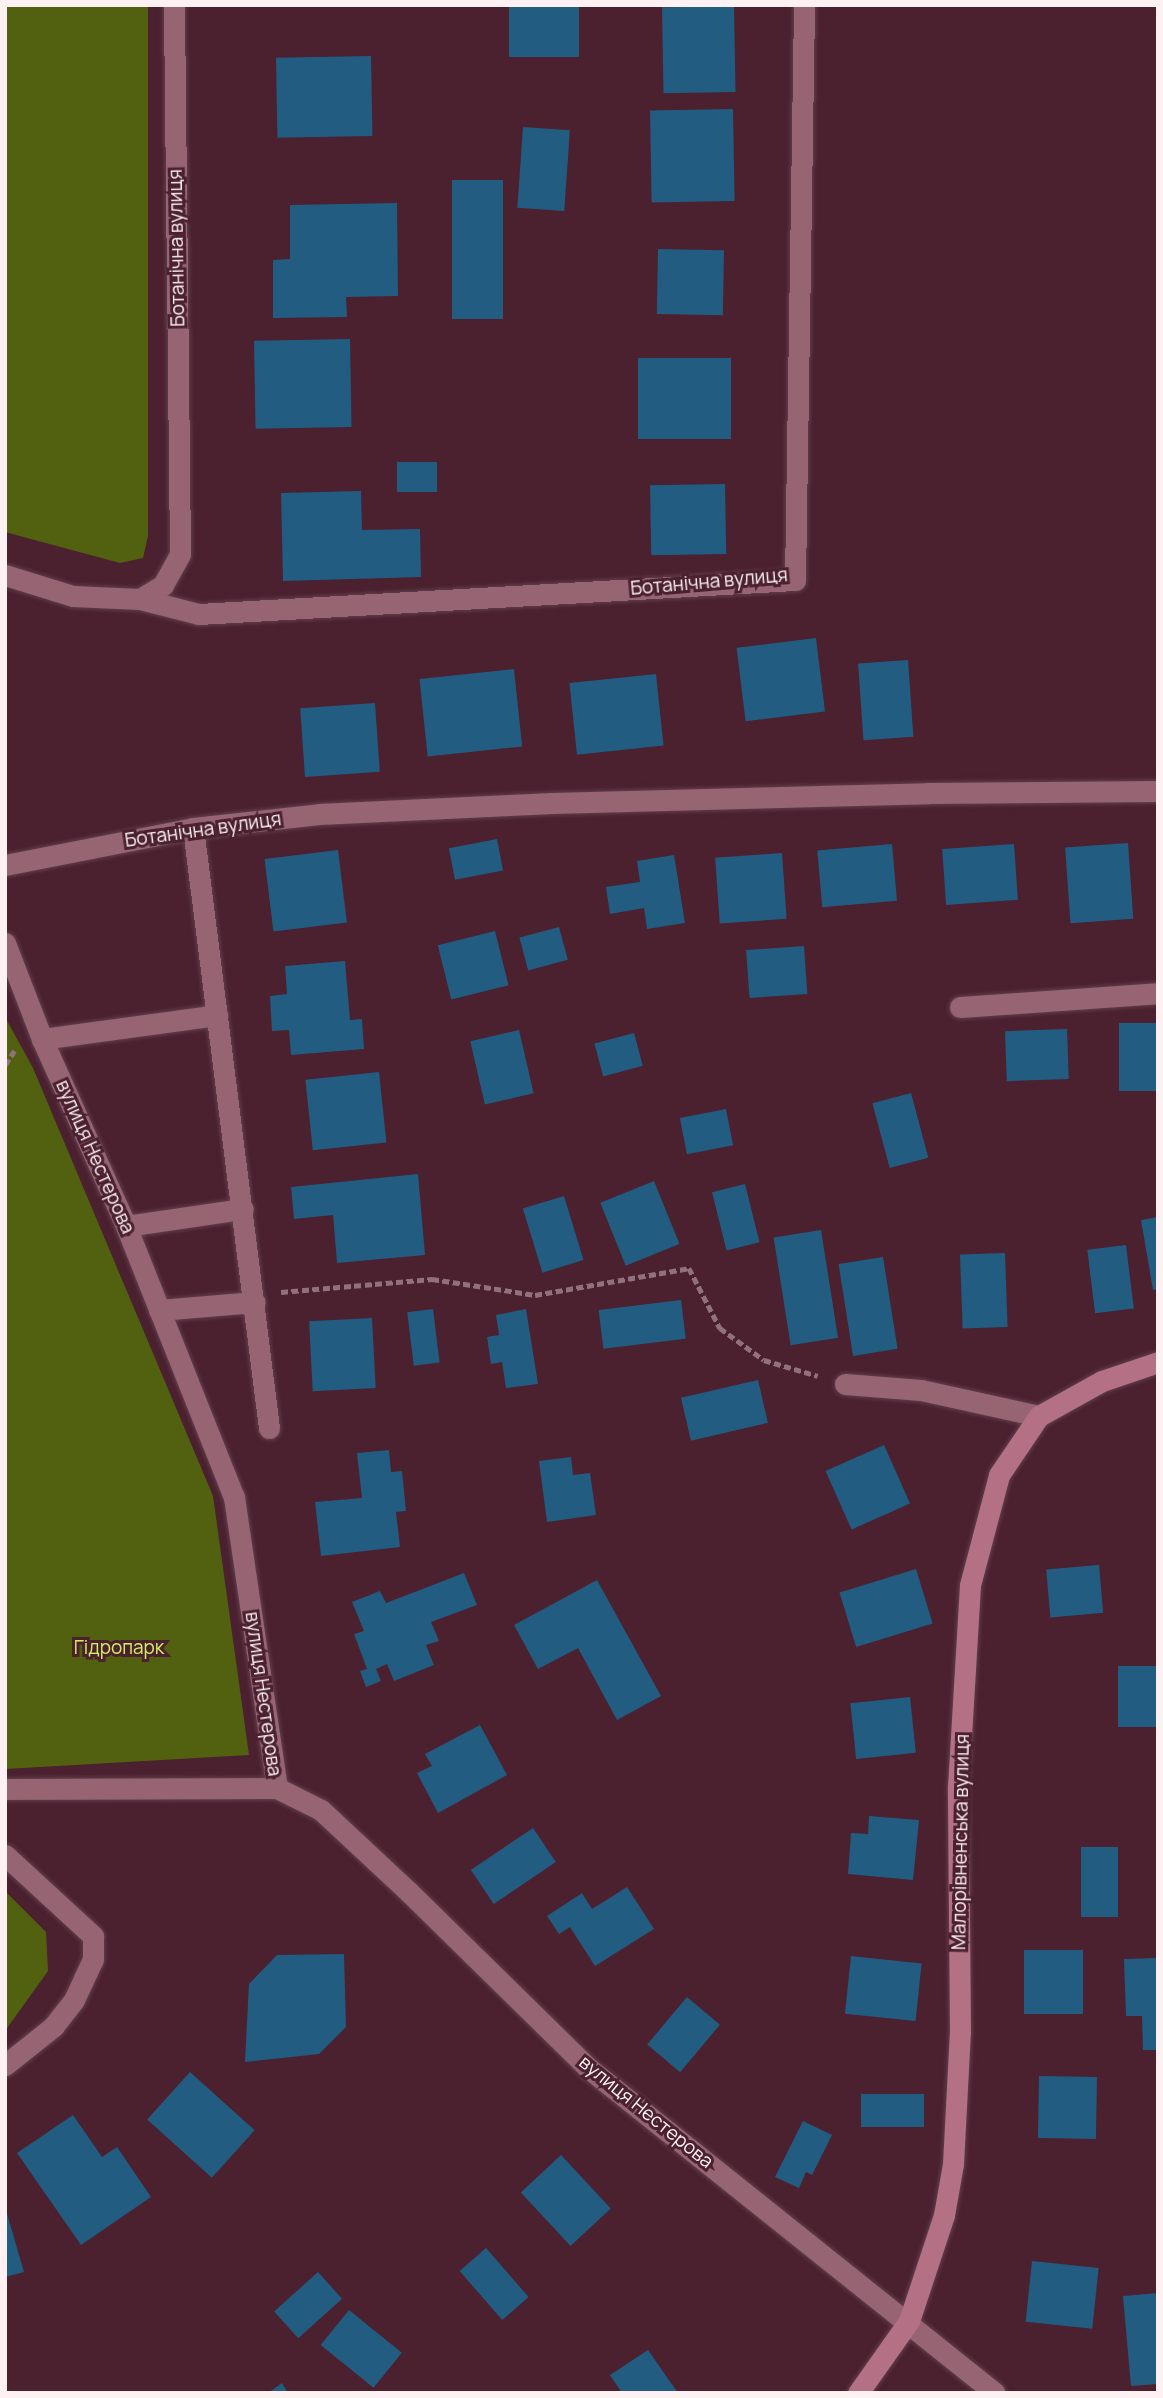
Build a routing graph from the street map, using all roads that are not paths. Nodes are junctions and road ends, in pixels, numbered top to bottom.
1 (174, 5) edge
2 (804, 5) edge
3 (5, 575) edge
4 (140, 599) junction
5 (1158, 791) edge
6 (193, 828) junction
7 (5, 865) edge
8 (5, 943) edge
9 (1158, 993) edge
10 (960, 1007) dead end
11 (217, 1015) junction
12 (42, 1039) junction
13 (243, 1209) junction
14 (126, 1226) junction
15 (254, 1298) junction
16 (159, 1310) junction
17 (1158, 1362) edge
18 (845, 1384) road end
19 (1039, 1416) junction
20 (269, 1429) dead end
21 (277, 1788) junction
22 (5, 1789) edge
23 (5, 1855) edge
24 (5, 2065) edge
25 (909, 2321) junction
26 (858, 2393) edge
27 (995, 2393) edge

1 - 4 street, Ботанічна вулиця
2 - 4 street, Ботанічна вулиця
3 - 4 street, Ботанічна вулиця
5 - 6 street, Ботанічна вулиця
6 - 7 street, Ботанічна вулиця
6 - 11 street
8 - 12 street, вулиця Нестерова
9 - 10 street
11 - 12 street
11 - 13 street
12 - 14 street, вулиця Нестерова
13 - 14 street
13 - 15 street
14 - 16 street, вулиця Нестерова
15 - 16 street
15 - 20 street
16 - 21 street, вулиця Нестерова
17 - 19 street, Малорівненська вулиця
18 - 19 street
19 - 25 street, Малорівненська вулиця
21 - 22 street
21 - 25 street, вулиця Нестерова
23 - 24 street
25 - 26 street, Малорівненська вулиця
25 - 27 street, вулиця Нестерова

